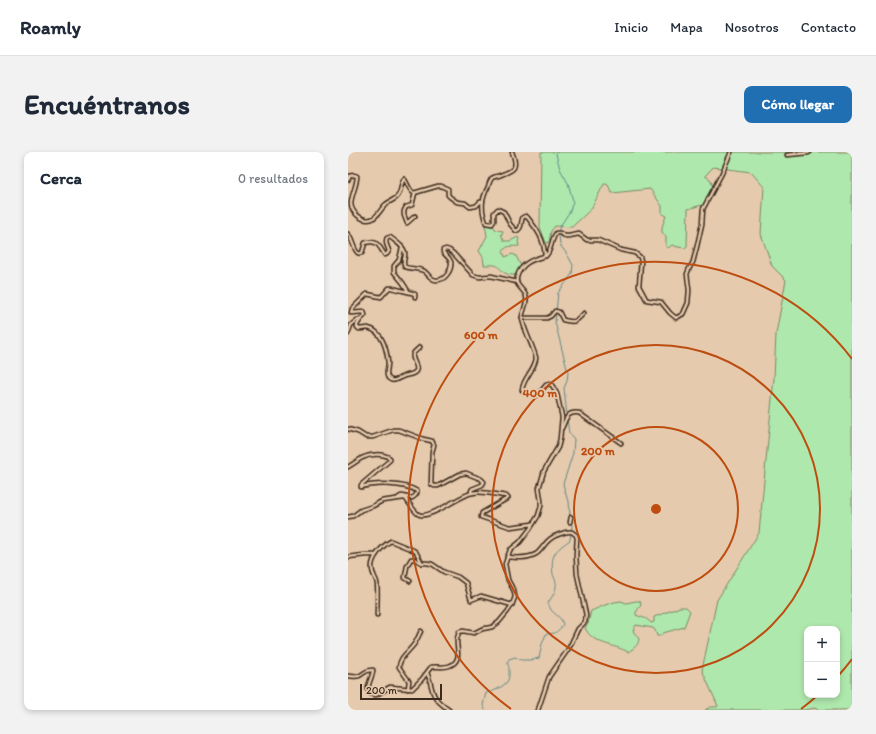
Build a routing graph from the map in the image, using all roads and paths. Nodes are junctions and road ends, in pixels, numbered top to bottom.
1 (512, 152) edge
2 (731, 152) edge
3 (810, 152) edge
4 (787, 155) dead end
5 (348, 180) edge
6 (415, 193) junction
7 (482, 202) junction
8 (415, 216) dead end
9 (348, 234) edge
10 (402, 247) junction
11 (546, 256) junction
12 (516, 282) junction
13 (408, 291) junction
14 (415, 297) dead end
15 (584, 313) dead end
16 (522, 318) junction
17 (360, 320) junction
18 (348, 334) edge
19 (420, 347) dead end
20 (348, 429) edge
21 (562, 430) junction
22 (621, 443) dead end
23 (348, 467) edge
24 (472, 493) junction
25 (399, 499) junction
26 (348, 517) edge
27 (571, 517) dead end
28 (570, 522) dead end
29 (533, 523) junction
30 (376, 555) junction
31 (348, 557) edge
32 (507, 557) junction
33 (422, 563) junction
34 (410, 581) dead end
35 (512, 605) junction
36 (377, 615) dead end
37 (420, 631) dead end
38 (427, 673) junction
39 (348, 676) edge
40 (408, 689) junction
41 (449, 710) edge
42 (538, 710) edge

1 - 7 street
2 - 11 street
3 - 4 street
5 - 6 street
6 - 7 street
6 - 8 street
7 - 11 street
9 - 10 street
10 - 12 street
10 - 13 street
11 - 12 street
12 - 16 street
13 - 14 street
13 - 17 street
15 - 16 street
16 - 21 street
17 - 18 street
17 - 19 street
20 - 24 street
21 - 22 street
21 - 29 street
23 - 25 street
24 - 25 street
24 - 29 street
25 - 26 street
27 - 28 street
29 - 32 street
30 - 31 street
30 - 33 street
30 - 36 street
32 - 35 street
32 - 42 street
33 - 34 street
33 - 35 street
35 - 38 street
37 - 40 street
38 - 40 street
38 - 41 street
39 - 40 street

